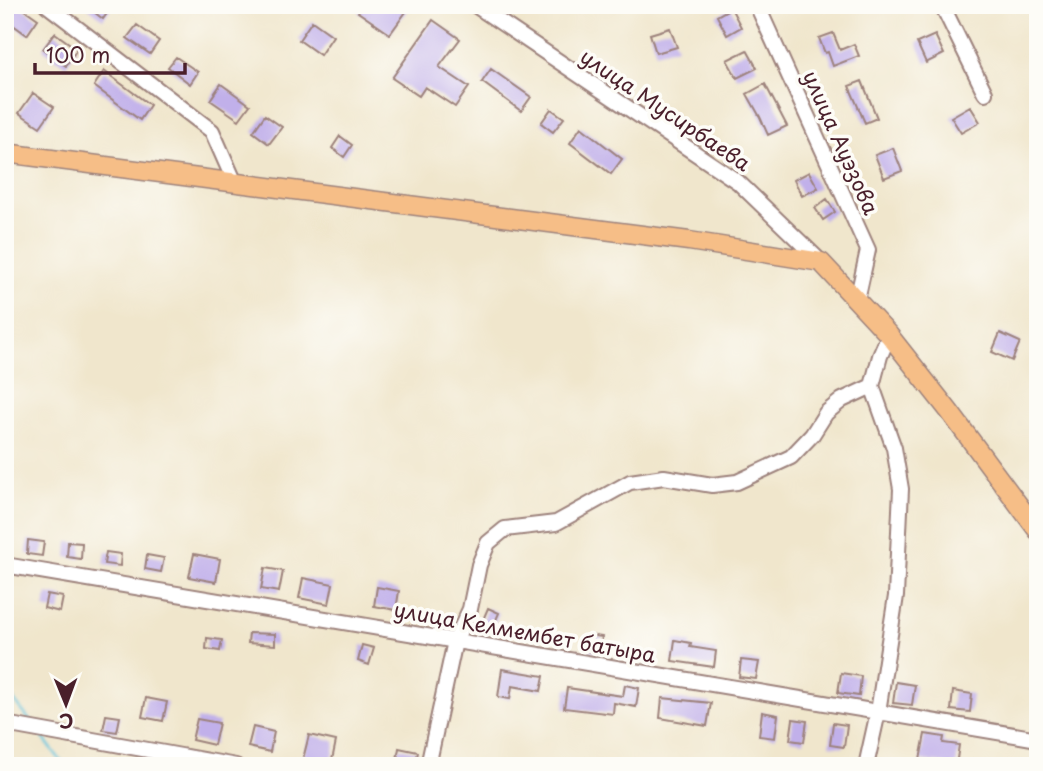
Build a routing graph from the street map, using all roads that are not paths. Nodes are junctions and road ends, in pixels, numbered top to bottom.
1 (47, 5) edge
2 (475, 5) edge
3 (757, 5) edge
4 (942, 5) edge
5 (985, 93) dead end
6 (6, 149) edge
7 (235, 183) junction
8 (821, 262) junction
9 (857, 300) junction
10 (889, 335) junction
11 (872, 386) junction
12 (1038, 531) edge
13 (5, 565) edge
14 (455, 641) junction
15 (878, 712) junction
16 (5, 724) edge
17 (1038, 739) edge
18 (236, 766) edge
19 (428, 766) edge
20 (866, 766) edge

1 - 7 street
2 - 8 street, улица Мусирбаева
3 - 9 street, улица Ауэзова
4 - 5 street
6 - 7 main road
7 - 8 main road
8 - 9 main road
9 - 10 main road
10 - 11 street
10 - 12 main road
11 - 14 street
11 - 15 street
13 - 14 street, улица Келмембет батыра
14 - 15 street, улица Келмембет батыра
14 - 19 street
15 - 17 street, улица Келмембет батыра
15 - 20 street
16 - 18 street

